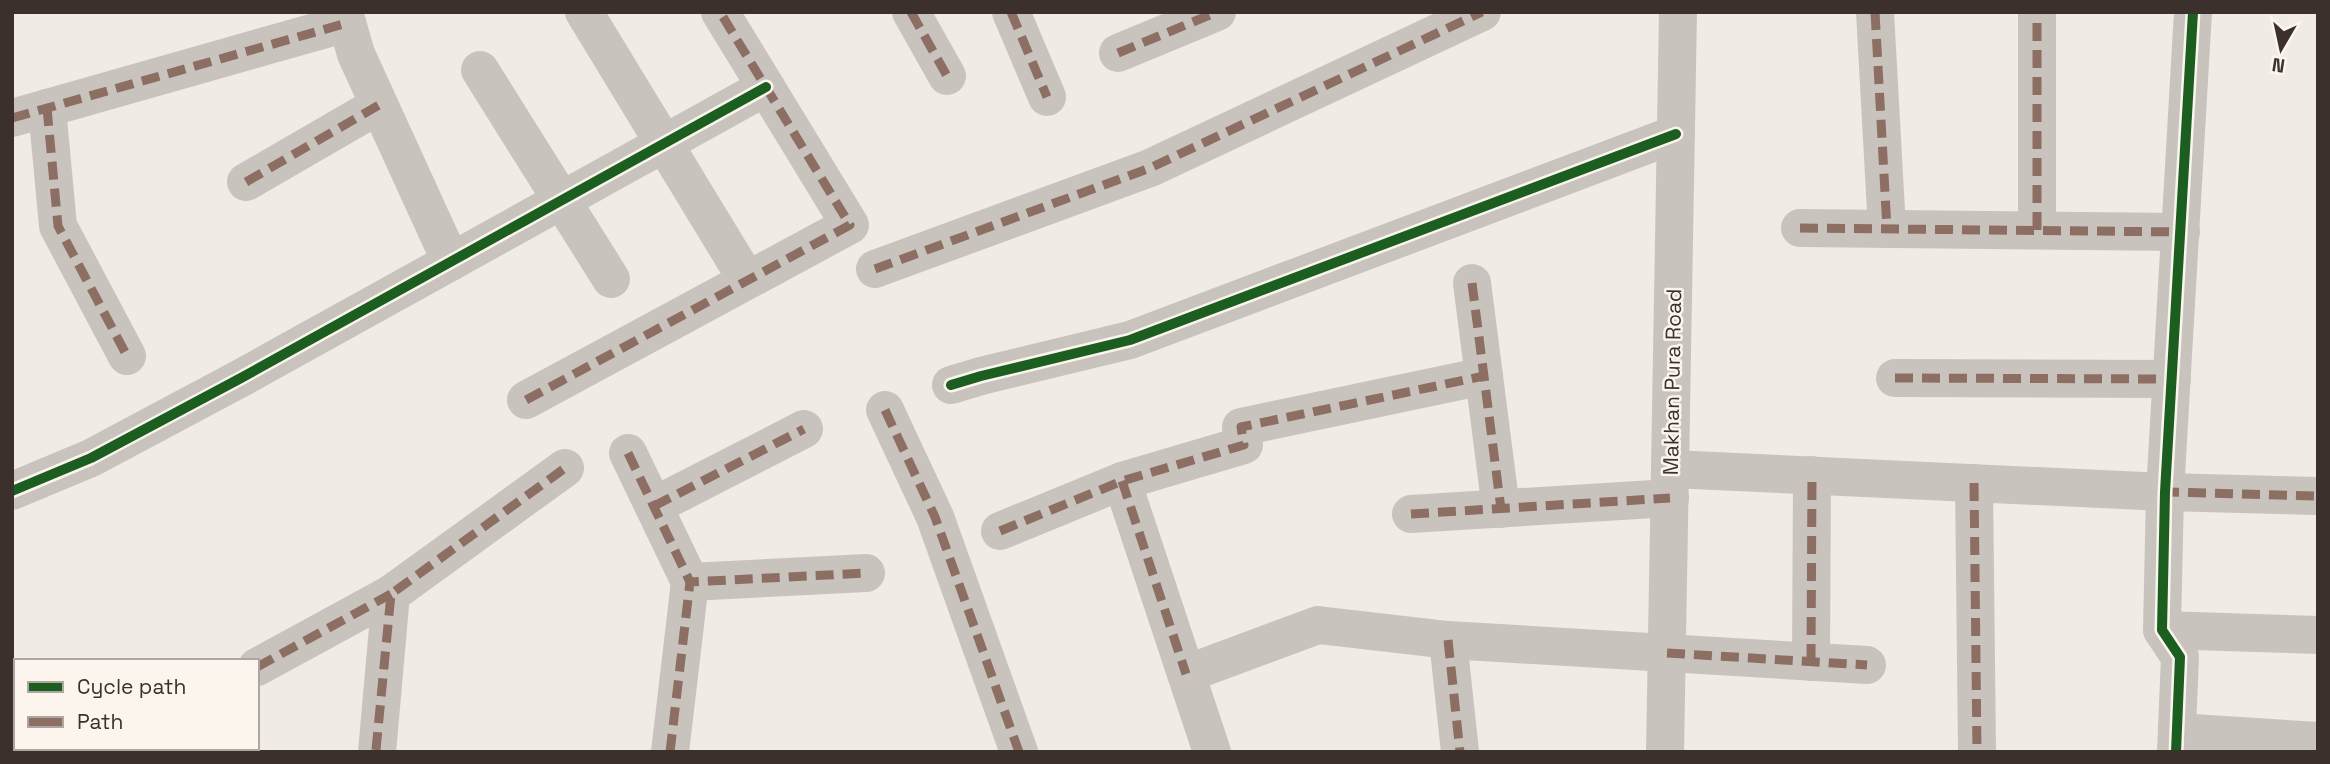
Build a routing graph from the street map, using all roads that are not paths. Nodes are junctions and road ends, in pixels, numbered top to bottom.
1 (584, 12) edge
2 (720, 12) edge
3 (911, 12) edge
4 (1011, 12) edge
5 (1217, 12) edge
6 (1482, 12) edge
7 (1678, 12) edge
8 (1875, 12) edge
9 (2037, 12) edge
10 (2193, 12) edge
11 (346, 18) edge
12 (1118, 53) dead end
13 (480, 70) dead end
14 (947, 76) dead end
15 (765, 87) junction
16 (1047, 97) dead end
17 (379, 105) junction
18 (30, 113) edge
19 (1676, 134) junction
20 (664, 143) junction
21 (246, 182) dead end
22 (562, 201) junction
23 (1800, 228) dead end
24 (1887, 229) junction
25 (2037, 230) junction
26 (2181, 232) junction
27 (451, 262) junction
28 (875, 269) dead end
29 (611, 279) dead end
30 (747, 281) junction
31 (1472, 283) dead end
32 (127, 356) dead end
33 (1483, 376) junction
34 (1895, 379) dead end
35 (2172, 379) junction
36 (951, 386) dead end
37 (526, 400) dead end
38 (885, 410) dead end
39 (804, 429) dead end
40 (628, 453) dead end
41 (565, 468) dead end
42 (1812, 475) junction
43 (1122, 481) junction
44 (1670, 483) junction
45 (1974, 483) junction
46 (12, 491) edge
47 (2165, 492) junction
48 (2318, 496) edge
49 (654, 506) junction
50 (1501, 509) junction
51 (1411, 514) dead end
52 (1000, 531) dead end
53 (866, 573) dead end
54 (690, 582) junction
55 (391, 594) junction
56 (2162, 630) junction
57 (2318, 635) edge
58 (1448, 640) junction
59 (1667, 653) junction
60 (1811, 662) junction
61 (1867, 665) dead end
62 (259, 666) edge
63 (1186, 674) junction
64 (2318, 741) edge
65 (2176, 742) edge
66 (377, 752) edge
67 (670, 752) edge
68 (1019, 752) edge
69 (1212, 752) edge
70 (1460, 752) edge
71 (1665, 752) edge
72 (1977, 752) edge

1 - 20 street
2 - 15 street
3 - 14 street
4 - 16 street
5 - 12 street
6 - 28 street
7 - 19 street, Makhan Pura Road
8 - 24 street
9 - 25 street
10 - 26 street
11 - 17 street
11 - 18 street
13 - 22 street
15 - 20 street
15 - 30 street
17 - 21 street
17 - 27 street
18 - 32 street
19 - 36 street
19 - 44 street, Makhan Pura Road
20 - 22 street
20 - 30 street
22 - 27 street
22 - 29 street
23 - 24 street
24 - 25 street
25 - 26 street
26 - 35 street
27 - 46 street
30 - 37 street
31 - 33 street
33 - 43 street
33 - 50 street
34 - 35 street
35 - 47 street
38 - 68 street
39 - 49 street
40 - 49 street
41 - 55 street
42 - 44 street
42 - 45 street
42 - 60 street
43 - 52 street
43 - 63 street
44 - 50 street
44 - 59 street, Makhan Pura Road
45 - 47 street
45 - 72 street
47 - 48 street
47 - 56 street
49 - 54 street
50 - 51 street
53 - 54 street
54 - 67 street
55 - 62 street
55 - 66 street
56 - 57 street
56 - 65 street
58 - 59 street
58 - 63 street
58 - 70 street
59 - 60 street
59 - 71 street, Makhan Pura Road
60 - 61 street
63 - 69 street
64 - 65 street

